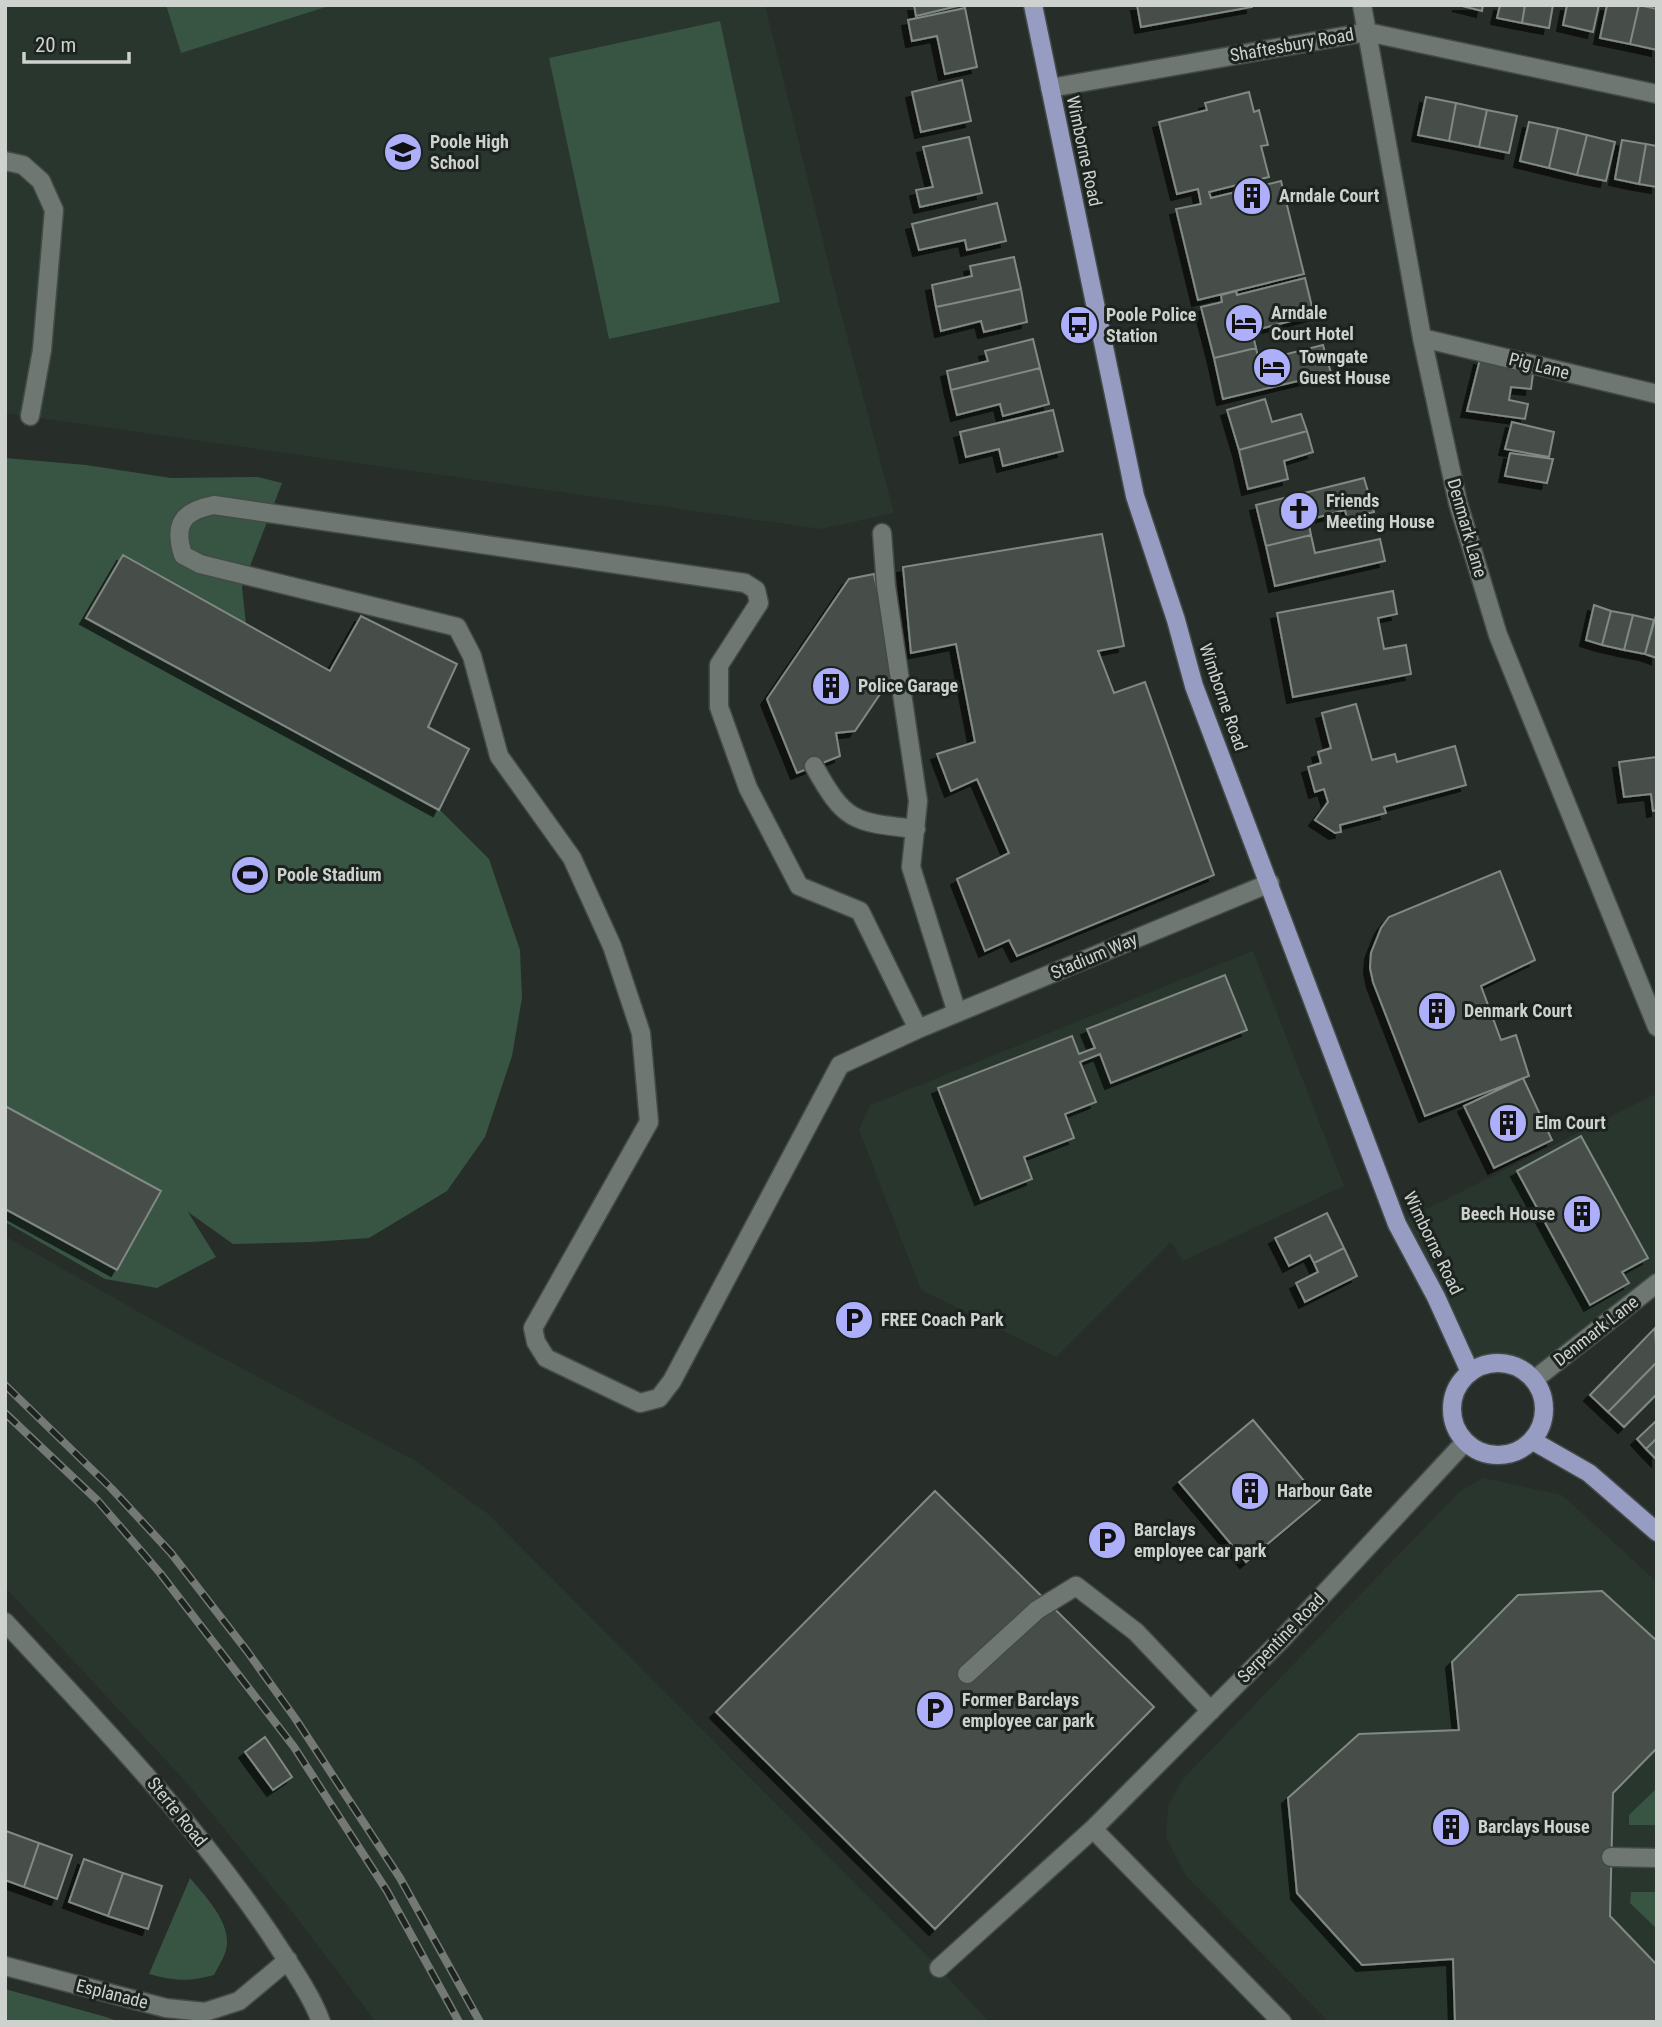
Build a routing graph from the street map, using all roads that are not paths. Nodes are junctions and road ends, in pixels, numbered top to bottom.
1 (1033, 5) edge
2 (1362, 5) edge
3 (1367, 32) junction
4 (1050, 88) junction
5 (1657, 94) edge
6 (5, 160) edge
7 (1422, 338) junction
8 (1657, 394) edge
9 (30, 416) dead end
10 (882, 533) dead end
11 (814, 766) dead end
12 (916, 829) junction
13 (1270, 883) junction
14 (957, 1013) junction
15 (1657, 1027) edge
16 (918, 1029) junction
17 (1657, 1283) edge
18 (1470, 1372) junction
19 (1535, 1379) junction
20 (1533, 1441) junction
21 (1465, 1442) junction
22 (1657, 1532) edge
23 (5, 1622) edge
24 (967, 1674) dead end
25 (1211, 1711) junction
26 (1093, 1829) junction
27 (1611, 1857) dead end
28 (1657, 1858) edge
29 (288, 1961) junction
30 (5, 1966) edge
31 (939, 1968) dead end
32 (321, 2022) edge
33 (1282, 2022) edge

1 - 4 main road, Wimborne Road
2 - 3 street, Denmark Lane
3 - 4 street, Shaftesbury Road
3 - 5 street, Shaftesbury Road
3 - 7 street, Denmark Lane
4 - 13 main road, Wimborne Road
6 - 9 street
7 - 8 street, Pig Lane
7 - 15 street, Denmark Lane
10 - 12 street
11 - 12 street
12 - 14 street
13 - 14 street, Stadium Way
13 - 18 main road, Wimborne Road
14 - 16 street, Stadium Way
16 - 16 street, Stadium Way
17 - 19 street, Denmark Lane
18 - 19 main road
18 - 21 main road
19 - 20 main road
20 - 21 main road
20 - 22 main road
21 - 25 street, Serpentine Road
23 - 29 street, Sterte Road
24 - 25 street
25 - 26 street, Serpentine Road
26 - 31 street, Serpentine Road
26 - 33 street
27 - 28 street
29 - 30 street, Esplanade
29 - 32 street, Sterte Road

